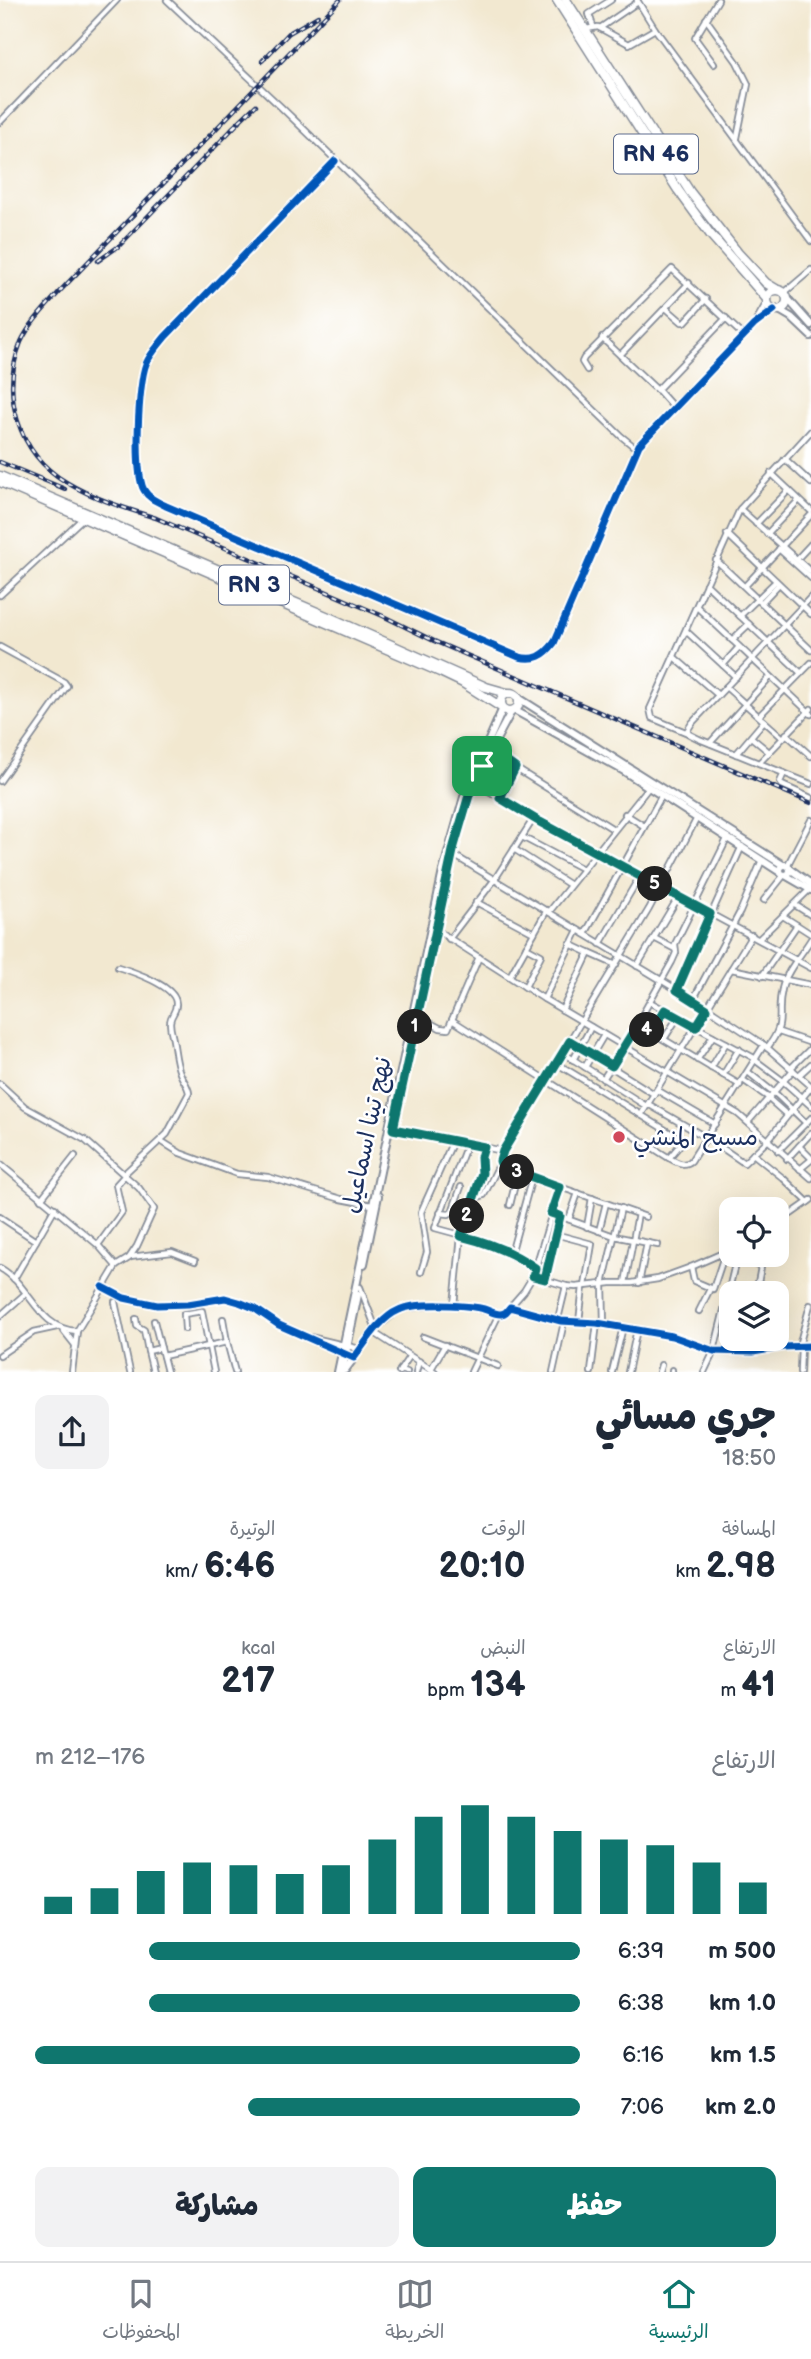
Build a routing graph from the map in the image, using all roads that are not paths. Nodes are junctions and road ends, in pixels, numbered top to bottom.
1 (117, 0) edge
2 (167, 0) edge
3 (557, 0) edge
4 (566, 0) edge
5 (611, 0) edge
6 (718, 0) edge
7 (637, 1) edge
8 (706, 19) junction
9 (589, 28) junction
10 (600, 28) junction
11 (655, 29) junction
12 (714, 64) dead end
13 (0, 122) edge
14 (737, 139) junction
15 (335, 161) junction
16 (811, 241) edge
17 (811, 270) edge
18 (689, 284) junction
19 (782, 293) junction
20 (706, 299) junction
21 (767, 301) junction
22 (666, 308) junction
23 (776, 310) junction
24 (726, 318) junction
25 (754, 325) junction
26 (811, 325) edge
27 (744, 336) junction
28 (811, 336) edge
29 (602, 338) junction
30 (620, 355) junction
31 (587, 370) dead end
32 (658, 390) junction
33 (674, 408) junction
34 (811, 431) edge
35 (637, 449) junction
36 (785, 459) junction
37 (771, 473) junction
38 (0, 477) edge
39 (0, 482) edge
40 (811, 483) edge
41 (789, 490) junction
42 (799, 500) junction
43 (740, 509) junction
44 (811, 513) edge
45 (82, 519) junction
46 (756, 524) junction
47 (727, 534) junction
48 (767, 534) junction
49 (811, 544) edge
50 (780, 547) junction
51 (716, 560) junction
52 (796, 561) junction
53 (762, 568) junction
54 (810, 570) edge
55 (811, 578) edge
56 (778, 583) junction
57 (706, 584) junction
58 (745, 586) junction
59 (0, 595) edge
60 (811, 597) edge
61 (760, 600) junction
62 (802, 606) junction
63 (696, 607) junction
64 (811, 614) edge
65 (740, 616) junction
66 (749, 624) junction
67 (783, 625) junction
68 (686, 631) junction
69 (732, 640) junction
70 (769, 643) junction
71 (0, 647) edge
72 (739, 647) junction
73 (811, 650) edge
74 (674, 657) junction
75 (753, 659) junction
76 (811, 663) edge
77 (723, 665) junction
78 (801, 673) junction
79 (736, 677) junction
80 (771, 677) junction
81 (726, 687) junction
82 (784, 690) junction
83 (507, 693) junction
84 (718, 695) junction
85 (517, 697) junction
86 (746, 704) junction
87 (507, 709) junction
88 (810, 711) edge
89 (759, 716) junction
90 (764, 721) junction
91 (688, 733) junction
92 (785, 736) junction
93 (751, 737) junction
94 (709, 743) junction
95 (490, 750) junction
96 (769, 752) junction
97 (736, 754) junction
98 (811, 756) edge
99 (759, 763) junction
100 (515, 768) junction
101 (784, 774) junction
102 (0, 781) edge
103 (474, 782) junction
104 (811, 783) edge
105 (649, 787) junction
106 (662, 795) junction
107 (500, 798) junction
108 (811, 798) edge
109 (625, 814) junction
110 (698, 817) junction
111 (534, 818) junction
112 (811, 820) edge
113 (644, 826) junction
114 (613, 829) junction
115 (522, 837) junction
116 (728, 837) junction
117 (742, 845) junction
118 (514, 849) junction
119 (596, 852) junction
120 (452, 854) junction
121 (762, 859) junction
122 (622, 866) junction
123 (583, 869) junction
124 (785, 870) junction
125 (640, 876) junction
126 (495, 879) junction
127 (570, 885) junction
128 (661, 887) junction
129 (811, 887) edge
130 (680, 896) junction
131 (764, 900) dead end
132 (476, 902) junction
133 (695, 904) junction
134 (795, 905) junction
135 (548, 911) junction
136 (710, 914) junction
137 (811, 915) edge
138 (783, 916) junction
139 (733, 925) junction
140 (797, 925) junction
141 (433, 928) junction
142 (578, 930) junction
143 (534, 933) junction
144 (584, 934) junction
145 (752, 935) junction
146 (811, 937) edge
147 (654, 938) junction
148 (449, 939) junction
149 (759, 939) junction
150 (570, 944) junction
151 (600, 944) junction
152 (526, 947) junction
153 (675, 949) junction
154 (779, 951) junction
155 (589, 953) junction
156 (621, 956) junction
157 (479, 957) junction
158 (798, 961) junction
159 (615, 965) junction
160 (637, 966) junction
161 (118, 967) dead end
162 (811, 968) edge
163 (732, 970) junction
164 (510, 976) junction
165 (762, 976) junction
166 (785, 980) junction
167 (662, 981) junction
168 (811, 985) edge
169 (525, 987) junction
170 (677, 990) junction
171 (544, 999) junction
172 (693, 1000) junction
173 (650, 1002) junction
174 (707, 1009) junction
175 (562, 1010) junction
176 (665, 1010) junction
177 (415, 1015) junction
178 (678, 1017) junction
179 (452, 1020) junction
180 (581, 1020) junction
181 (638, 1024) junction
182 (591, 1027) junction
183 (696, 1027) junction
184 (651, 1032) junction
185 (779, 1032) junction
186 (604, 1035) junction
187 (713, 1035) junction
188 (664, 1040) junction
189 (570, 1041) junction
190 (726, 1042) junction
191 (766, 1046) junction
192 (811, 1046) edge
193 (624, 1047) junction
194 (580, 1048) junction
195 (739, 1049) junction
196 (681, 1050) junction
197 (563, 1053) junction
198 (592, 1055) junction
199 (697, 1059) junction
200 (573, 1060) junction
201 (755, 1060) junction
202 (556, 1063) junction
203 (811, 1064) edge
204 (612, 1066) junction
205 (585, 1068) junction
206 (711, 1068) junction
207 (792, 1069) junction
208 (747, 1072) junction
209 (668, 1073) junction
210 (723, 1075) junction
211 (799, 1075) junction
212 (603, 1079) junction
213 (546, 1080) junction
214 (783, 1081) junction
215 (741, 1083) junction
216 (0, 1084) edge
217 (811, 1085) edge
218 (656, 1092) junction
219 (774, 1093) junction
220 (769, 1098) junction
221 (802, 1098) junction
222 (647, 1105) junction
223 (811, 1106) edge
224 (726, 1107) junction
225 (793, 1109) junction
226 (641, 1115) junction
227 (787, 1115) junction
228 (811, 1118) edge
229 (748, 1122) junction
230 (806, 1123) junction
231 (715, 1124) junction
232 (393, 1129) junction
233 (811, 1133) edge
234 (706, 1138) junction
235 (767, 1140) junction
236 (161, 1141) junction
237 (453, 1141) junction
238 (467, 1144) junction
239 (799, 1146) junction
240 (484, 1147) junction
241 (503, 1151) junction
242 (778, 1151) junction
243 (753, 1154) junction
244 (75, 1156) dead end
245 (669, 1158) junction
246 (787, 1159) junction
247 (811, 1159) edge
248 (500, 1163) junction
249 (0, 1164) edge
250 (800, 1169) junction
251 (518, 1172) junction
252 (125, 1174) junction
253 (809, 1175) edge
254 (532, 1177) junction
255 (461, 1187) dead end
256 (560, 1187) junction
257 (578, 1193) junction
258 (592, 1198) junction
259 (41, 1199) junction
260 (472, 1199) junction
261 (809, 1201) edge
262 (606, 1203) junction
263 (372, 1205) junction
264 (510, 1205) dead end
265 (55, 1208) junction
266 (621, 1208) junction
267 (440, 1213) junction
268 (551, 1213) junction
269 (638, 1214) junction
270 (789, 1215) edge
271 (560, 1216) junction
272 (646, 1217) dead end
273 (2, 1218) edge
274 (569, 1219) junction
275 (0, 1226) edge
276 (587, 1227) junction
277 (600, 1231) junction
278 (555, 1234) junction
279 (461, 1236) junction
280 (614, 1236) junction
281 (633, 1240) junction
282 (36, 1241) junction
283 (646, 1243) junction
284 (98, 1245) junction
285 (658, 1245) dead end
286 (510, 1254) junction
287 (129, 1258) junction
288 (719, 1258) edge
289 (195, 1261) dead end
290 (116, 1266) junction
291 (724, 1267) edge
292 (729, 1267) edge
293 (0, 1268) edge
294 (535, 1268) junction
295 (691, 1268) junction
296 (421, 1272) dead end
297 (533, 1276) junction
298 (14, 1279) junction
299 (545, 1279) junction
300 (625, 1283) junction
301 (639, 1283) junction
302 (603, 1284) junction
303 (566, 1286) junction
304 (584, 1286) junction
305 (103, 1287) junction
306 (360, 1287) junction
307 (710, 1289) junction
308 (25, 1294) junction
309 (115, 1302) dead end
310 (454, 1305) junction
311 (810, 1305) edge
312 (510, 1307) junction
313 (699, 1311) dead end
314 (499, 1314) junction
315 (0, 1316) edge
316 (136, 1319) dead end
317 (223, 1319) dead end
318 (558, 1320) junction
319 (154, 1321) dead end
320 (564, 1321) junction
321 (579, 1322) junction
322 (597, 1323) junction
323 (604, 1324) junction
324 (623, 1327) junction
325 (60, 1328) junction
326 (185, 1329) dead end
327 (637, 1329) junction
328 (77, 1331) junction
329 (375, 1331) junction
330 (309, 1337) junction
331 (424, 1337) dead end
332 (228, 1342) junction
333 (75, 1345) junction
334 (346, 1345) junction
335 (445, 1345) junction
336 (209, 1346) junction
337 (800, 1346) junction
338 (811, 1346) edge
339 (789, 1347) edge
340 (161, 1348) junction
341 (360, 1349) junction
342 (148, 1351) junction
343 (714, 1351) junction
344 (719, 1351) edge
345 (0, 1355) edge
346 (348, 1355) junction
347 (163, 1356) junction
348 (409, 1357) junction
349 (478, 1359) junction
350 (419, 1361) junction
351 (661, 1365) dead end
352 (498, 1366) dead end
353 (433, 1370) edge
354 (400, 1371) edge
355 (72, 1372) edge
356 (130, 1372) edge
357 (153, 1372) edge
358 (167, 1372) edge
359 (214, 1372) edge
360 (235, 1372) edge
361 (341, 1372) edge
362 (407, 1372) edge
363 (416, 1372) edge
364 (471, 1372) edge
365 (553, 1372) edge
366 (593, 1372) edge
367 (612, 1372) edge
368 (628, 1372) edge
369 (659, 1372) edge
370 (704, 1372) edge
371 (800, 1372) edge

1 - 13 street
2 - 15 street
3 - 21 highway, RN 46
4 - 9 highway, RN 46
5 - 9 street
6 - 8 street
7 - 10 street
7 - 11 street
8 - 12 street
8 - 14 street
9 - 10 street
9 - 19 highway, RN 46
10 - 11 street
11 - 14 street
14 - 16 street
15 - 35 street
15 - 35 street
17 - 19 street
18 - 20 street
18 - 22 street
18 - 29 street
19 - 21 highway
19 - 23 highway
19 - 26 main road, RN 46
20 - 22 street
20 - 24 street
21 - 23 highway
21 - 25 street
22 - 30 street
23 - 25 street
23 - 28 main road
24 - 27 street
24 - 32 street
25 - 27 street
27 - 33 street
29 - 30 street
29 - 31 street
30 - 32 street
32 - 33 street
33 - 35 street
34 - 36 street
36 - 37 street
36 - 40 street
37 - 41 street
37 - 43 street
38 - 83 highway, RN 3
39 - 45 highway, RN 3
41 - 42 street
41 - 46 street
42 - 44 street
42 - 48 street
43 - 46 street
43 - 47 street
44 - 50 street
45 - 59 street
45 - 87 highway, RN 3
46 - 48 street
47 - 51 street
47 - 53 street
48 - 50 street
49 - 52 street
50 - 52 street
50 - 53 street
51 - 57 street
51 - 58 street
52 - 54 street
52 - 55 street
53 - 56 street
53 - 58 street
56 - 61 street
56 - 62 street
57 - 63 street
57 - 65 street
58 - 61 street
60 - 62 street
61 - 65 street
61 - 67 street
62 - 64 street
62 - 67 street
63 - 68 street
63 - 69 street
65 - 66 street
66 - 69 street
66 - 70 street
67 - 70 street
67 - 73 street
68 - 74 street
68 - 77 street
69 - 72 street
70 - 75 street
70 - 78 street
71 - 102 street
72 - 75 street
72 - 77 street
74 - 84 street
74 - 91 street
75 - 79 street
75 - 80 street
76 - 78 street
77 - 79 street
78 - 82 street
79 - 81 street
80 - 82 street
80 - 86 street
81 - 84 street
81 - 86 street
82 - 88 street
82 - 89 street
83 - 85 highway
83 - 87 highway
84 - 91 street
85 - 87 highway
85 - 124 main road, RN 3
86 - 89 street
86 - 94 street
87 - 95 main road, نهج تينا اسماعيل
87 - 105 main road, RN 3
87 - 141 main road, نهج تينا اسماعيل
88 - 92 street
89 - 90 street
90 - 92 street
90 - 93 street
91 - 94 street
92 - 96 street
92 - 98 street
93 - 96 street
93 - 97 street
94 - 97 street
95 - 100 street
95 - 103 main road, نهج تينا اسماعيل
96 - 99 street
97 - 99 street
99 - 101 street
100 - 107 street
100 - 114 street
101 - 104 street
101 - 108 street
103 - 107 street
103 - 120 main road, نهج تينا اسماعيل
105 - 106 main road, RN 3
105 - 109 street
106 - 110 main road, RN 3
106 - 113 street
107 - 111 street
109 - 113 street
109 - 114 street
110 - 116 main road, RN 3
110 - 128 street
111 - 115 street
111 - 119 street
112 - 124 street
113 - 122 street
114 - 119 street
115 - 118 street
115 - 123 street
116 - 117 main road, RN 3
116 - 133 street
117 - 121 main road, RN 3
117 - 136 street
118 - 126 street
118 - 127 street
119 - 122 street
119 - 123 street
120 - 126 street
120 - 141 main road, نهج تينا اسماعيل
121 - 124 main road, RN 3
121 - 139 street
122 - 125 street
122 - 144 street
123 - 127 street
124 - 129 main road, RN 3
124 - 131 street
125 - 128 street
125 - 151 street
126 - 132 street
126 - 135 street
127 - 135 street
128 - 130 street
128 - 156 street
129 - 134 street
130 - 133 street
130 - 147 street
132 - 143 street
132 - 148 street
133 - 136 street
133 - 153 street
134 - 137 street
134 - 138 street
135 - 142 street
135 - 143 street
136 - 139 street
136 - 170 street
138 - 140 street
138 - 149 street
139 - 145 street
139 - 172 street
140 - 146 street
140 - 154 street
141 - 148 street
141 - 177 main road, نهج تينا اسماعيل
142 - 144 street
142 - 150 street
143 - 152 street
144 - 151 street
145 - 149 street
145 - 163 street
146 - 158 street
147 - 153 street
147 - 160 street
148 - 157 street
149 - 154 street
150 - 155 street
150 - 171 street
151 - 156 street
152 - 164 street
152 - 169 street
153 - 167 street
154 - 158 street
154 - 165 street
155 - 159 street
155 - 175 street
156 - 159 street
156 - 160 street
157 - 164 street
157 - 179 street
158 - 162 street
158 - 166 street
159 - 180 street
160 - 167 street
161 - 236 street
163 - 165 street
163 - 174 street
164 - 169 street
165 - 166 street
166 - 168 street
166 - 185 street
167 - 170 street
167 - 173 street
169 - 171 street
170 - 172 street
171 - 175 street
172 - 174 street
173 - 176 street
173 - 181 street
174 - 183 street
174 - 191 street
175 - 180 street
176 - 178 street
176 - 184 street
177 - 179 street
177 - 232 main road, نهج تينا اسماعيل
177 - 263 main road, نهج تينا اسماعيل
178 - 183 street
178 - 188 street
179 - 213 street
180 - 182 street
180 - 189 street
181 - 184 street
181 - 193 street
182 - 186 street
182 - 194 street
183 - 187 street
183 - 196 street
184 - 188 street
185 - 191 street
185 - 192 street
186 - 193 street
186 - 198 street
187 - 190 street
187 - 199 street
188 - 196 street
189 - 194 street
189 - 197 street
190 - 195 street
190 - 206 street
191 - 201 street
191 - 207 street
192 - 207 street
193 - 204 street
193 - 209 street
194 - 198 street
194 - 200 street
195 - 201 street
195 - 210 street
196 - 199 street
196 - 209 street
197 - 200 street
197 - 202 street
198 - 204 street
198 - 205 street
199 - 206 street
200 - 205 street
201 - 208 street
201 - 214 street
202 - 213 street
202 - 226 street
203 - 211 street
204 - 212 street
204 - 218 street
205 - 212 street
206 - 210 street
207 - 211 street
207 - 214 street
208 - 215 street
208 - 219 street
209 - 218 street
209 - 224 street
210 - 215 street
211 - 217 street
212 - 222 street
213 - 241 street
213 - 245 street
214 - 219 street
214 - 221 street
215 - 220 street
215 - 224 street
216 - 252 street
217 - 221 street
218 - 222 street
218 - 231 street
219 - 220 street
219 - 225 street
220 - 227 street
220 - 229 street
221 - 223 street
221 - 225 street
222 - 226 street
222 - 234 street
224 - 229 street
224 - 231 street
225 - 227 street
225 - 230 street
226 - 245 street
227 - 235 street
228 - 230 street
229 - 235 street
230 - 242 street
231 - 234 street
232 - 237 street
232 - 306 main road, نهج تينا اسماعيل
233 - 239 street
234 - 243 street
234 - 245 street
235 - 242 street
235 - 243 street
236 - 252 street
236 - 263 street
237 - 238 street
237 - 296 street
238 - 240 street
238 - 267 street
239 - 246 street
239 - 247 street
240 - 241 street
240 - 260 street
241 - 248 street
242 - 246 street
243 - 261 street
244 - 259 street
246 - 250 street
247 - 250 street
248 - 251 street
248 - 260 street
249 - 259 street
250 - 253 street
251 - 254 street
251 - 264 street
252 - 284 street
252 - 287 street
254 - 256 street
254 - 286 street
255 - 267 street
256 - 257 street
256 - 268 street
257 - 258 street
257 - 274 street
258 - 262 street
258 - 276 street
259 - 265 street
260 - 279 street
261 - 270 street
262 - 266 street
262 - 277 street
263 - 334 main road, نهج تينا اسماعيل
265 - 282 street
265 - 284 street
266 - 269 street
266 - 280 street
267 - 279 street
268 - 271 street
268 - 294 street
269 - 272 street
269 - 281 street
271 - 274 street
271 - 278 street
273 - 275 street
273 - 282 street
274 - 276 street
276 - 277 street
277 - 280 street
278 - 299 street
278 - 304 street
279 - 286 street
279 - 310 street
280 - 281 street
280 - 302 street
281 - 283 street
281 - 300 street
282 - 298 street
283 - 285 street
283 - 301 street
284 - 290 street
286 - 294 street
287 - 289 street
287 - 290 street
288 - 295 street
290 - 305 street
291 - 307 street
292 - 343 street
293 - 298 street
294 - 297 street
295 - 301 street
295 - 307 street
297 - 299 street
297 - 312 street
298 - 308 street
299 - 303 street
300 - 301 street
300 - 302 street
302 - 304 street
302 - 323 street
303 - 304 street
303 - 318 street
304 - 321 street
305 - 328 street
305 - 330 street
306 - 329 street
306 - 334 main road, نهج تينا اسماعيل
307 - 313 street
308 - 315 street
308 - 325 street
309 - 356 street
310 - 314 street
310 - 329 street
311 - 337 street
312 - 314 street
312 - 318 street
314 - 349 street
316 - 342 street
317 - 332 street
318 - 320 street
319 - 340 street
320 - 321 street
320 - 365 street
321 - 322 street
322 - 323 street
322 - 366 street
323 - 324 street
324 - 327 street
324 - 367 street
325 - 328 street
325 - 333 street
325 - 345 street
326 - 336 street
327 - 343 street
327 - 368 street
328 - 333 street
329 - 341 street
329 - 348 street
330 - 334 street
330 - 346 street
331 - 335 street
332 - 336 street
332 - 360 street
333 - 355 street
334 - 341 street
334 - 346 main road, نهج تينا اسماعيل
335 - 349 street
335 - 353 street
336 - 347 street
336 - 359 street
337 - 338 street
337 - 339 street
337 - 371 street
340 - 342 street
340 - 347 street
341 - 346 street
342 - 357 street
343 - 344 street
343 - 370 street
346 - 361 main road
346 - 361 main road, نهج تينا اسماعيل
347 - 358 street
348 - 350 street
348 - 354 street
349 - 352 street
349 - 364 street
350 - 353 street
350 - 363 street
351 - 369 street
354 - 362 street

